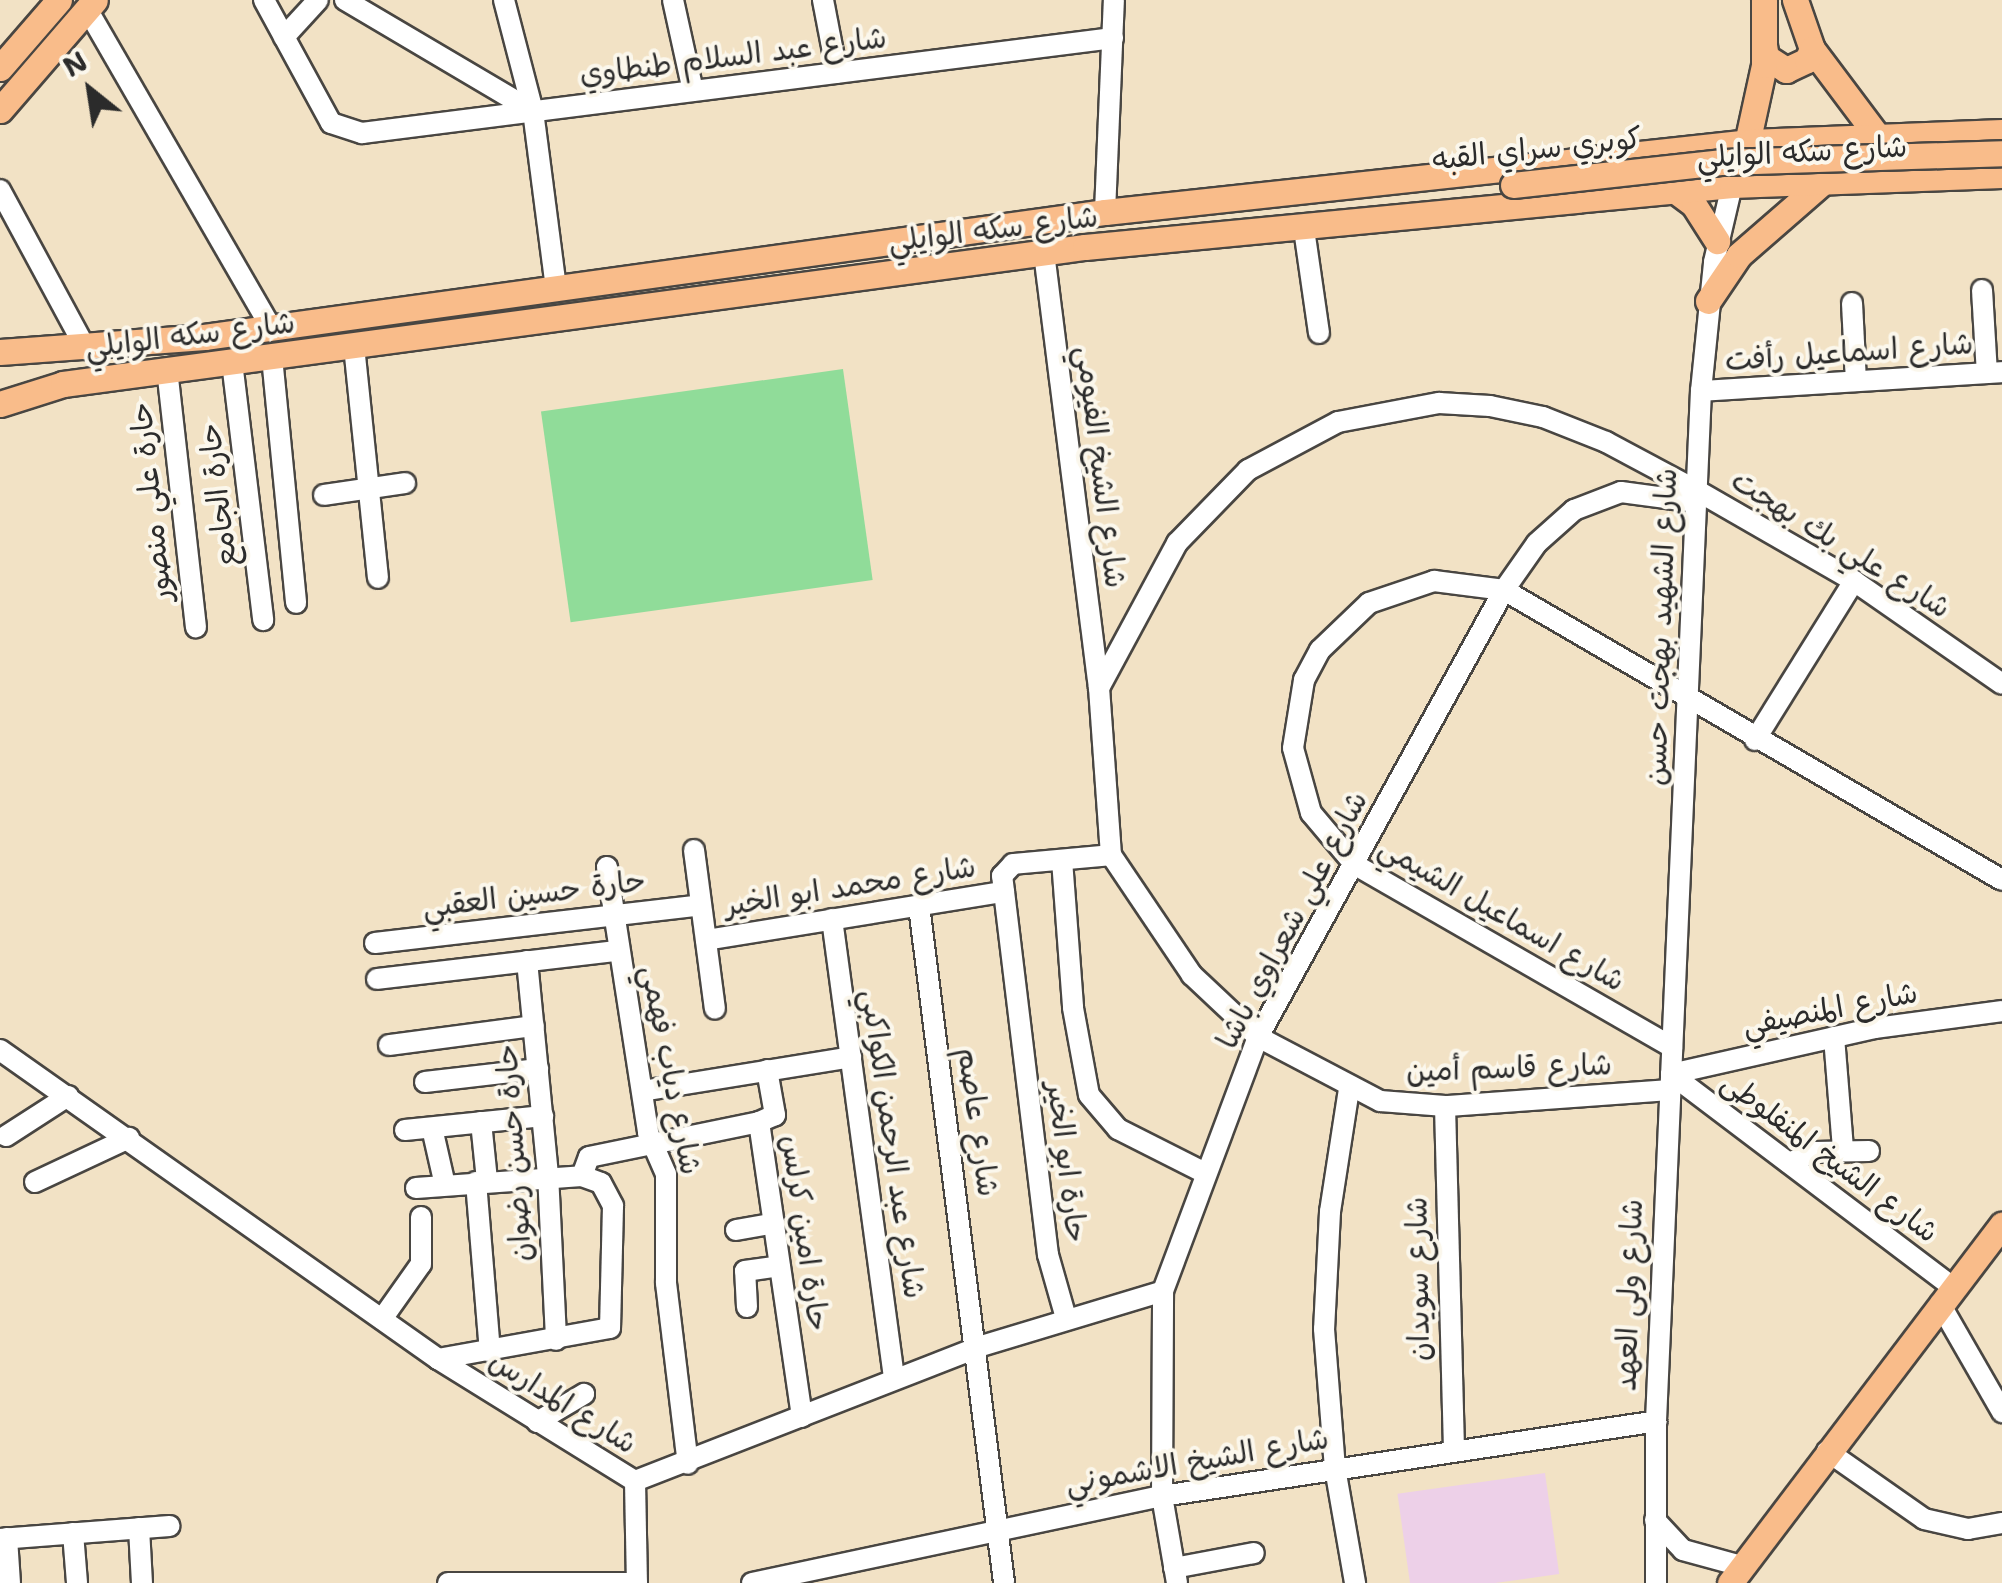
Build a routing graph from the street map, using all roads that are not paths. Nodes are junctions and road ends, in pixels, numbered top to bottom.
1 (58, 0) edge
2 (264, 0) edge
3 (318, 0) edge
4 (345, 0) edge
5 (504, 0) edge
6 (672, 0) edge
7 (823, 0) edge
8 (1114, 0) edge
9 (1764, 0) edge
10 (1795, 0) edge
11 (91, 4) edge
12 (284, 37) junction
13 (1112, 38) junction
14 (1764, 45) junction
15 (1812, 50) junction
16 (0, 66) edge
17 (837, 73) junction
18 (693, 91) junction
19 (0, 110) edge
20 (534, 112) junction
21 (2002, 132) edge
22 (1878, 136) junction
23 (1750, 142) junction
24 (2002, 153) edge
25 (2002, 175) edge
26 (1823, 182) junction
27 (1732, 185) junction
28 (0, 190) edge
29 (1676, 192) junction
30 (1105, 212) junction
31 (1304, 229) junction
32 (1717, 241) junction
33 (1085, 247) junction
34 (1044, 253) junction
35 (556, 288) junction
36 (1982, 290) dead end
37 (1708, 301) junction
38 (1852, 303) dead end
39 (271, 328) junction
40 (1319, 333) dead end
41 (354, 346) junction
42 (73, 351) junction
43 (0, 352) edge
44 (272, 357) junction
45 (232, 362) junction
46 (0, 369) edge
47 (167, 369) junction
48 (1995, 373) edge
49 (1856, 381) junction
50 (63, 384) junction
51 (0, 388) edge
52 (1700, 391) junction
53 (0, 404) edge
54 (405, 483) dead end
55 (369, 488) junction
56 (324, 494) dead end
57 (1696, 496) junction
58 (378, 578) dead end
59 (1854, 582) junction
60 (1504, 590) junction
61 (296, 603) dead end
62 (263, 620) dead end
63 (196, 627) dead end
64 (2002, 684) edge
65 (1099, 688) junction
66 (1688, 702) junction
67 (1755, 740) junction
68 (694, 850) dead end
69 (1110, 855) junction
70 (1062, 860) junction
71 (1356, 865) junction
72 (606, 867) dead end
73 (2002, 880) edge
74 (1004, 892) junction
75 (701, 905) junction
76 (918, 906) junction
77 (613, 915) junction
78 (832, 919) junction
79 (549, 923) junction
80 (706, 940) junction
81 (375, 943) dead end
82 (617, 951) junction
83 (554, 958) junction
84 (527, 961) junction
85 (377, 979) dead end
86 (714, 1009) dead end
87 (2002, 1011) edge
88 (534, 1026) junction
89 (1258, 1037) junction
90 (1834, 1037) junction
91 (390, 1045) dead end
92 (1672, 1047) junction
93 (0, 1050) edge
94 (850, 1057) junction
95 (538, 1069) junction
96 (767, 1070) junction
97 (425, 1082) dead end
98 (1671, 1082) junction
99 (642, 1090) junction
100 (1349, 1090) junction
101 (68, 1096) junction
102 (1445, 1106) junction
103 (543, 1116) junction
104 (481, 1122) junction
105 (758, 1122) junction
106 (432, 1128) junction
107 (405, 1130) dead end
108 (6, 1136) dead end
109 (129, 1138) junction
110 (652, 1143) junction
111 (1843, 1148) junction
112 (1869, 1151) dead end
113 (1789, 1163) junction
114 (1205, 1173) junction
115 (548, 1174) junction
116 (592, 1180) junction
117 (481, 1181) junction
118 (34, 1182) dead end
119 (445, 1186) junction
120 (416, 1188) dead end
121 (421, 1218) dead end
122 (774, 1224) junction
123 (2002, 1225) edge
124 (736, 1230) dead end
125 (780, 1266) junction
126 (1162, 1290) junction
127 (1946, 1296) junction
128 (747, 1308) dead end
129 (1066, 1318) junction
130 (382, 1319) junction
131 (556, 1340) junction
132 (978, 1347) junction
133 (490, 1351) junction
134 (438, 1359) junction
135 (894, 1378) junction
136 (584, 1394) dead end
137 (2002, 1412) edge
138 (802, 1417) junction
139 (1656, 1421) junction
140 (537, 1422) junction
141 (1454, 1450) junction
142 (1828, 1452) junction
143 (688, 1464) junction
144 (1336, 1468) junction
145 (635, 1480) junction
146 (1162, 1496) junction
147 (1655, 1520) junction
148 (2002, 1524) edge
149 (170, 1526) dead end
150 (996, 1527) junction
151 (139, 1528) junction
152 (73, 1533) junction
153 (4, 1538) edge
154 (1254, 1553) dead end
155 (1735, 1574) edge
156 (1176, 1576) edge
157 (797, 1579) edge
158 (10, 1583) edge
159 (77, 1583) edge
160 (142, 1583) edge
161 (448, 1583) edge
162 (637, 1583) edge
163 (752, 1583) edge
164 (1004, 1583) edge
165 (1356, 1583) edge
166 (1656, 1583) edge

1 - 16 main road
2 - 12 street
3 - 12 street
4 - 20 street
5 - 20 street
6 - 18 street
7 - 17 street
8 - 13 street
9 - 14 main road
10 - 15 main road
11 - 19 main road
11 - 39 street
12 - 20 street, شارع عبد السلام طنطاوي
13 - 17 street, شارع عبد السلام طنطاوي
13 - 30 street
14 - 15 main road
14 - 23 main road
15 - 22 main road
17 - 18 street, شارع عبد السلام طنطاوي
18 - 20 street, شارع عبد السلام طنطاوي
20 - 35 street
21 - 22 main road, شارع سكه الوايلي
22 - 23 main road, شارع سكه الوايلي
23 - 27 main road
23 - 30 main road, شارع سكه الوايلي
24 - 33 main road, كوبري سراي القبه, bridge
25 - 26 main road, شارع سكه الوايلي
26 - 27 main road, شارع سكه الوايلي
26 - 37 main road
27 - 29 main road, شارع سكه الوايلي
27 - 32 street, شارع الشهيد بهجت حسن
28 - 42 street
29 - 31 main road, شارع سكه الوايلي
29 - 32 main road
30 - 35 main road, شارع سكه الوايلي
31 - 33 main road, شارع سكه الوايلي
31 - 40 street
32 - 37 street, شارع الشهيد بهجت حسن
33 - 34 main road, شارع سكه الوايلي
34 - 41 main road, شارع سكه الوايلي
34 - 65 street, شارع الشيخ الفيومي
35 - 39 main road, شارع سكه الوايلي
36 - 48 street
37 - 52 street, شارع الشهيد بهجت حسن
38 - 49 street
39 - 42 main road, شارع سكه الوايلي
41 - 44 main road, شارع سكه الوايلي
41 - 55 street
42 - 43 main road, شارع سكه الوايلي
42 - 46 main road
44 - 45 main road, شارع سكه الوايلي
44 - 61 street
45 - 47 main road, شارع سكه الوايلي
45 - 62 street, حارة الجامع
47 - 50 main road, شارع سكه الوايلي
47 - 63 street, حارة علي منصور
48 - 49 street, شارع اسماعيل رأفت
49 - 52 street, شارع اسماعيل رأفت
50 - 51 main road
50 - 53 main road, شارع سكه الوايلي
52 - 57 street, شارع الشهيد بهجت حسن
54 - 55 street
55 - 56 street
55 - 58 street
57 - 59 street, شارع علي بك بهجت
57 - 60 street, شارع علي شعراوي باشا
57 - 65 street
57 - 66 street, شارع الشهيد بهجت حسن
59 - 64 street, شارع علي بك بهجت
59 - 67 street
60 - 66 street, شارع اسماعيل الشيمي
60 - 71 street, شارع علي شعراوي باشا
60 - 71 street, شارع اسماعيل الشيمي
65 - 69 street, شارع قاسم أمين
66 - 67 street, شارع اسماعيل الشيمي
66 - 92 street, شارع الشهيد بهجت حسن
67 - 73 street, شارع اسماعيل الشيمي
68 - 75 street
69 - 70 street
69 - 89 street, شارع قاسم أمين
70 - 74 street
70 - 114 street
71 - 89 street, شارع علي شعراوي باشا
71 - 92 street, شارع اسماعيل الشيمي
72 - 77 street, شارع دياب فهمي
74 - 76 street, شارع محمد ابو الخير
74 - 129 street, حارة ابو الخير
75 - 77 street, حارة حسين العقبي
75 - 80 street
76 - 78 street, شارع محمد ابو الخير
76 - 132 street, شارع عاصم
77 - 79 street, حارة حسين العقبي
77 - 82 street, شارع دياب فهمي
78 - 80 street, شارع محمد ابو الخير
78 - 94 street, شارع عبد الرحمن الكواكبي
79 - 81 street, حارة حسين العقبي
79 - 83 street
80 - 86 street
82 - 83 street
82 - 99 street, شارع دياب فهمي
83 - 84 street
84 - 85 street
84 - 88 street, حارة حسن رضوان
87 - 90 street, شارع المنصيفي
88 - 91 street
88 - 95 street, حارة حسن رضوان
89 - 100 street, شارع قاسم أمين
89 - 114 street, شارع علي شعراوي باشا
90 - 98 street, شارع المنصيفي
90 - 111 street
92 - 98 street, شارع الشهيد بهجت حسن
93 - 101 street, شارع المدارس
94 - 96 street
94 - 135 street, شارع عبد الرحمن الكواكبي
95 - 97 street
95 - 103 street, حارة حسن رضوان
96 - 99 street
96 - 105 street, حارة امين كرلس
98 - 102 street, شارع قاسم أمين
98 - 113 street, شارع الشيخ المنفلوطى
98 - 139 street, شارع ولى العهد
99 - 110 street, شارع دياب فهمي
100 - 102 street, شارع قاسم أمين
100 - 144 street
101 - 108 street
101 - 109 street, شارع المدارس
102 - 141 street, شارع سويدان
103 - 104 street
103 - 115 street, حارة حسن رضوان
104 - 106 street
104 - 117 street
105 - 110 street
105 - 122 street, حارة امين كرلس
106 - 107 street
106 - 119 street
109 - 118 street
109 - 130 street, شارع المدارس
110 - 116 street
110 - 143 street, شارع دياب فهمي
111 - 112 street
111 - 113 street
113 - 127 street, شارع الشيخ المنفلوطى
114 - 126 street, شارع علي شعراوي باشا
115 - 116 street
115 - 117 street
115 - 131 street, حارة حسن رضوان
116 - 131 street
117 - 119 street
117 - 133 street
119 - 120 street
121 - 130 street
122 - 124 street
122 - 125 street, حارة امين كرلس
123 - 127 main road
125 - 128 street
125 - 138 street, حارة امين كرلس
126 - 129 street, شارع المدارس
126 - 146 street, شارع علي شعراوي باشا
127 - 137 street
127 - 142 main road
129 - 132 street, شارع المدارس
130 - 134 street, شارع المدارس
131 - 133 street
132 - 135 street, شارع المدارس
132 - 150 street, شارع عاصم
133 - 134 street
134 - 140 street, شارع المدارس
135 - 138 street, شارع المدارس
136 - 140 street
138 - 143 street, شارع المدارس
139 - 141 street, شارع الشيخ الاشموني
139 - 147 street, شارع ولى العهد
140 - 145 street, شارع المدارس
141 - 144 street, شارع الشيخ الاشموني
142 - 148 street
142 - 155 main road
143 - 145 street, شارع المدارس
144 - 146 street, شارع الشيخ الاشموني
144 - 165 street
145 - 162 street
146 - 150 street, شارع الشيخ الاشموني
146 - 156 street, شارع علي شعراوي باشا
147 - 155 street
147 - 166 street, شارع ولى العهد
149 - 151 street
150 - 157 street, شارع الشيخ الاشموني
150 - 164 street, شارع عاصم
151 - 152 street
151 - 160 street
152 - 153 street
152 - 159 street
153 - 158 street
154 - 156 street
157 - 163 street, شارع الشيخ الاشموني
161 - 162 street

